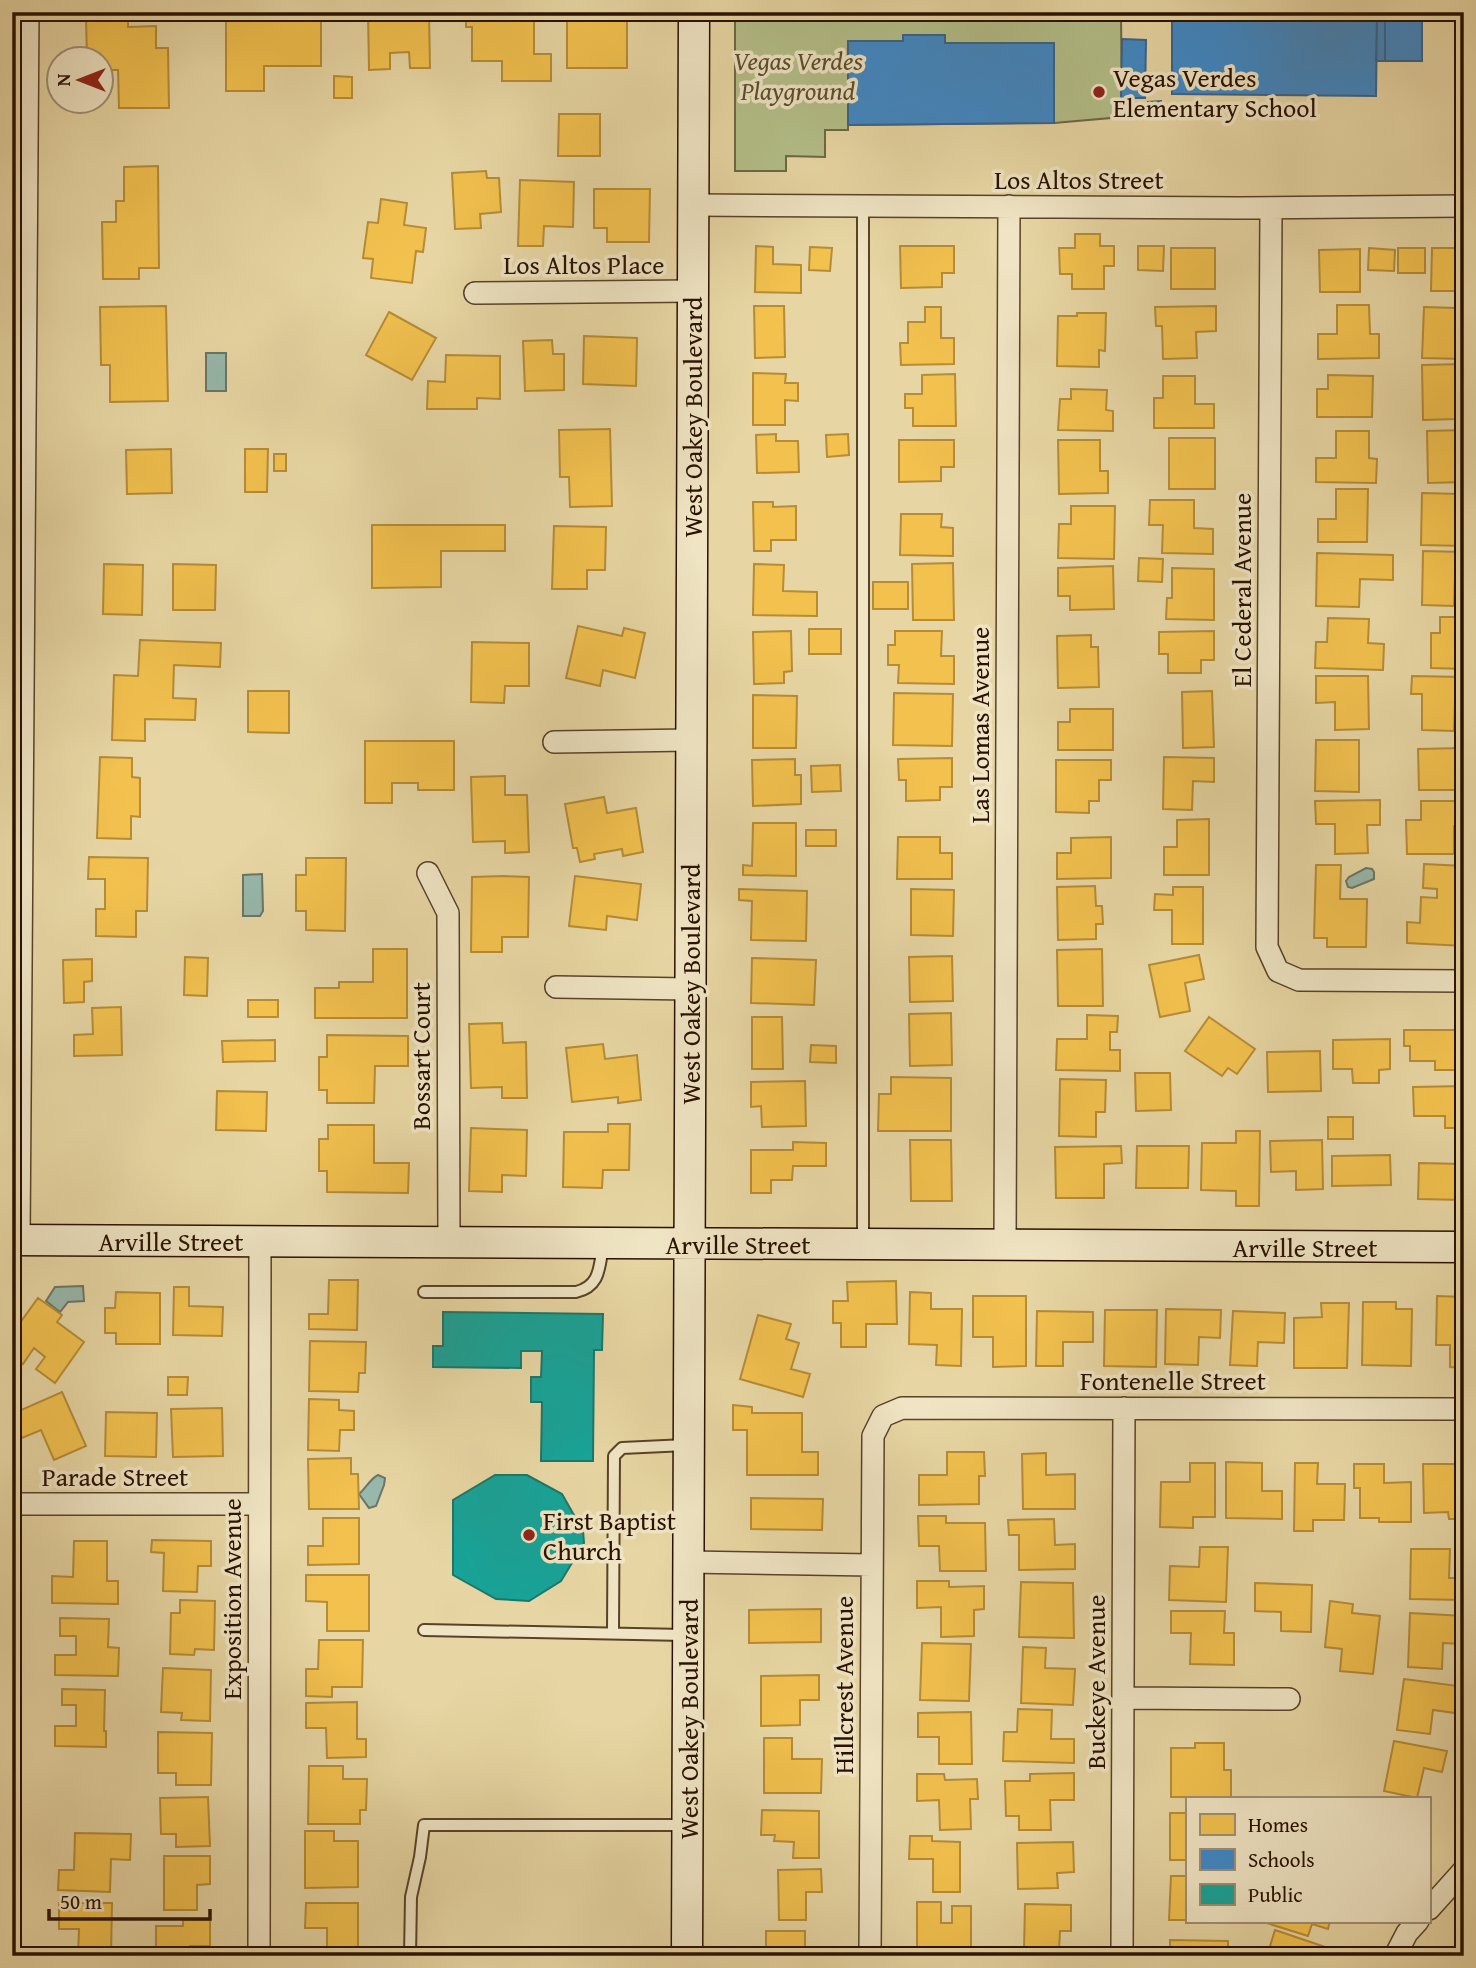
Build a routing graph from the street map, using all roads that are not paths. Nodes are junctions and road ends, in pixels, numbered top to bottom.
1 (29, 12) edge
2 (694, 12) edge
3 (693, 205) junction
4 (863, 205) junction
5 (1009, 206) junction
6 (1464, 206) edge
7 (1271, 208) junction
8 (693, 291) junction
9 (475, 293) dead end
10 (18, 673) edge
11 (691, 740) junction
12 (554, 742) dead end
13 (428, 873) dead end
14 (1464, 981) edge
15 (556, 987) dead end
16 (690, 989) junction
17 (16, 1240) edge
18 (260, 1242) junction
19 (449, 1242) junction
20 (603, 1243) junction
21 (689, 1244) junction
22 (863, 1244) junction
23 (1006, 1245) junction
24 (1464, 1247) edge
25 (424, 1292) dead end
26 (1124, 1408) junction
27 (1464, 1409) edge
28 (883, 1416) joint
29 (689, 1445) junction
30 (12, 1504) edge
31 (259, 1504) junction
32 (688, 1562) junction
33 (872, 1564) junction
34 (424, 1630) dead end
35 (613, 1633) junction
36 (688, 1634) junction
37 (1123, 1698) junction
38 (1289, 1699) dead end
39 (687, 1825) junction
40 (1464, 1870) edge
41 (1430, 1908) edge
42 (1416, 1923) edge
43 (259, 1956) edge
44 (410, 1956) edge
45 (687, 1956) edge
46 (870, 1956) edge
47 (1122, 1956) edge
48 (1395, 1956) edge

1 - 10 street
2 - 3 main road, West Oakey Boulevard
3 - 4 street, Los Altos Street
3 - 8 main road, West Oakey Boulevard
4 - 5 street, Los Altos Street
4 - 22 lane
5 - 7 street, Los Altos Street
5 - 23 street, Las Lomas Avenue
6 - 7 street, Los Altos Street
7 - 14 street, El Cederal Avenue
8 - 9 street, Los Altos Place
8 - 11 main road, West Oakey Boulevard
10 - 17 street
11 - 12 street
11 - 16 main road, West Oakey Boulevard
13 - 19 street, Bossart Court
15 - 16 street
16 - 21 main road, West Oakey Boulevard
17 - 18 main road, Arville Street
18 - 19 main road, Arville Street
18 - 31 street, Exposition Avenue
19 - 20 main road, Arville Street
20 - 21 main road, Arville Street
20 - 25 lane
21 - 22 main road, Arville Street
21 - 29 main road, West Oakey Boulevard
22 - 23 main road, Arville Street
23 - 24 main road, Arville Street
26 - 27 street, Fontenelle Street
26 - 28 street, Fontenelle Street
26 - 37 street, Buckeye Avenue
28 - 33 street, Hillcrest Avenue
29 - 32 main road, West Oakey Boulevard
29 - 35 lane
30 - 31 street, Parade Street
31 - 43 street, Exposition Avenue
32 - 33 street
32 - 36 main road, West Oakey Boulevard
33 - 46 street, Hillcrest Avenue
34 - 35 lane
35 - 36 lane
36 - 39 main road, West Oakey Boulevard
37 - 38 street
37 - 47 street, Buckeye Avenue
39 - 44 lane
39 - 45 main road, West Oakey Boulevard
40 - 41 street
42 - 48 street

